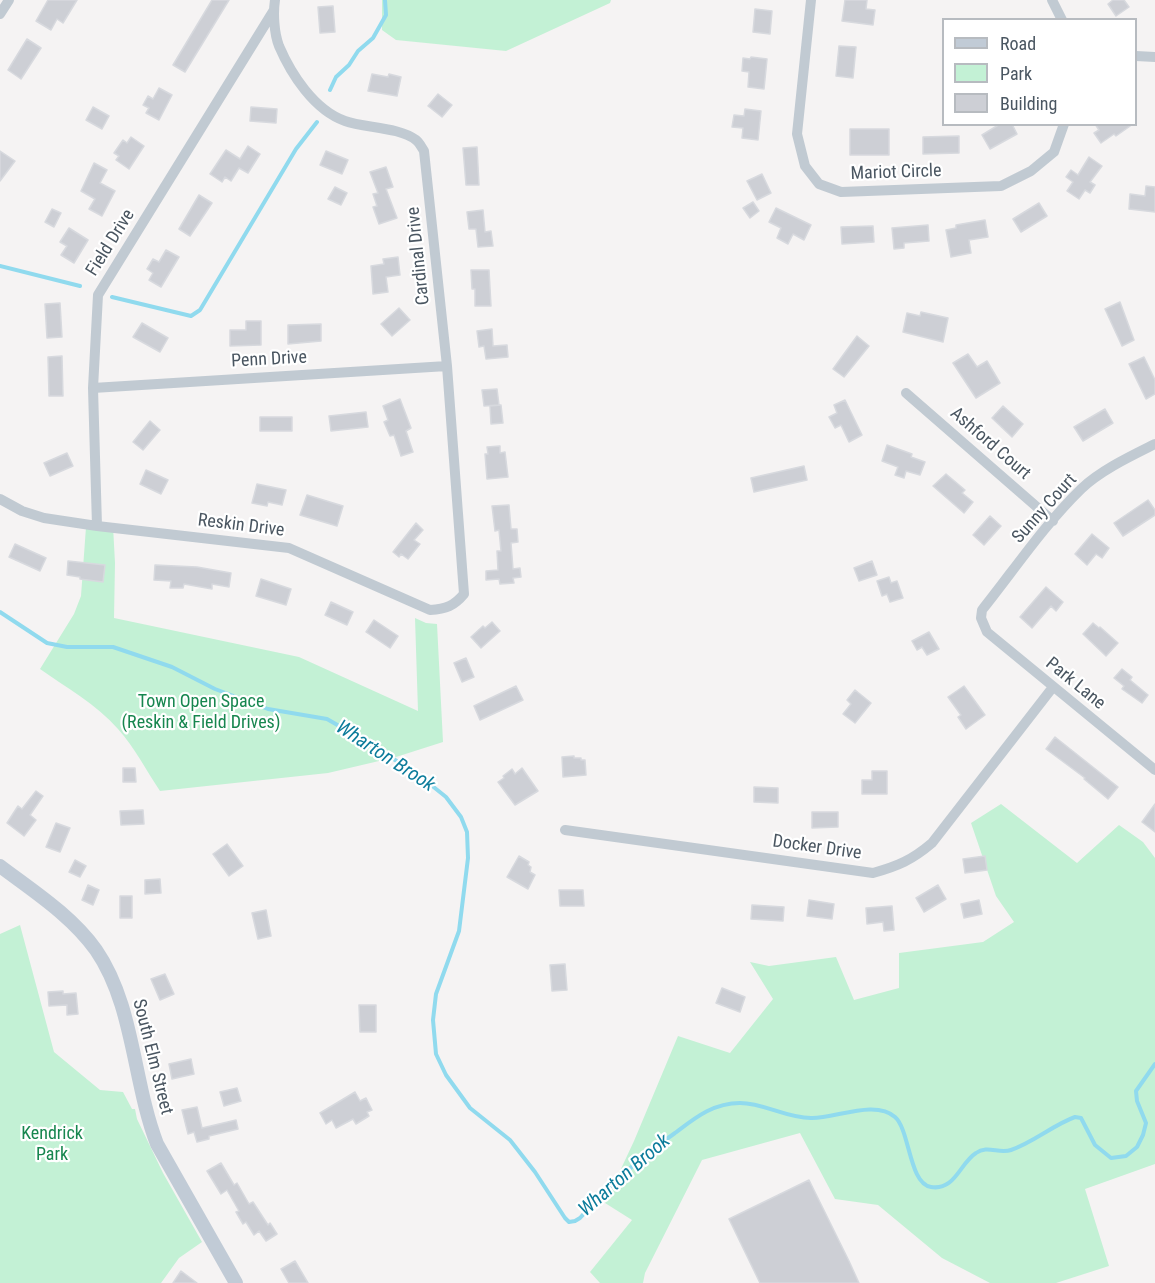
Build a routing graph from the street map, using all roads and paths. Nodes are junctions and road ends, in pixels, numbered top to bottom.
1 (9, 0) edge
2 (811, 0) edge
3 (1052, 0) edge
4 (274, 5) edge
5 (0, 14) edge
6 (1061, 18) edge
7 (1137, 56) edge
8 (1155, 57) edge
9 (1063, 126) edge
10 (447, 366) junction
11 (93, 388) junction
12 (906, 393) dead end
13 (1155, 444) edge
14 (0, 499) edge
15 (1053, 521) junction
16 (97, 526) junction
17 (464, 594) joint
18 (981, 618) joint
19 (1053, 687) junction
20 (1155, 770) edge
21 (565, 830) dead end
22 (0, 866) edge
23 (236, 1283) edge

1 - 5 street
2 - 9 street, Mariot Circle
3 - 6 street
4 - 10 street, Cardinal Drive
4 - 11 street, Field Drive
7 - 8 street
10 - 11 street, Penn Drive
10 - 17 street, Cardinal Drive
11 - 16 street, Field Drive
12 - 15 street, Ashford Court
13 - 15 street, Sunny Court
14 - 16 street, Reskin Drive
15 - 18 street, Sunny Court
16 - 17 street, Reskin Drive
18 - 19 street, Park Lane
19 - 20 street, Park Lane
19 - 21 street, Docker Drive
22 - 23 main road, South Elm Street

